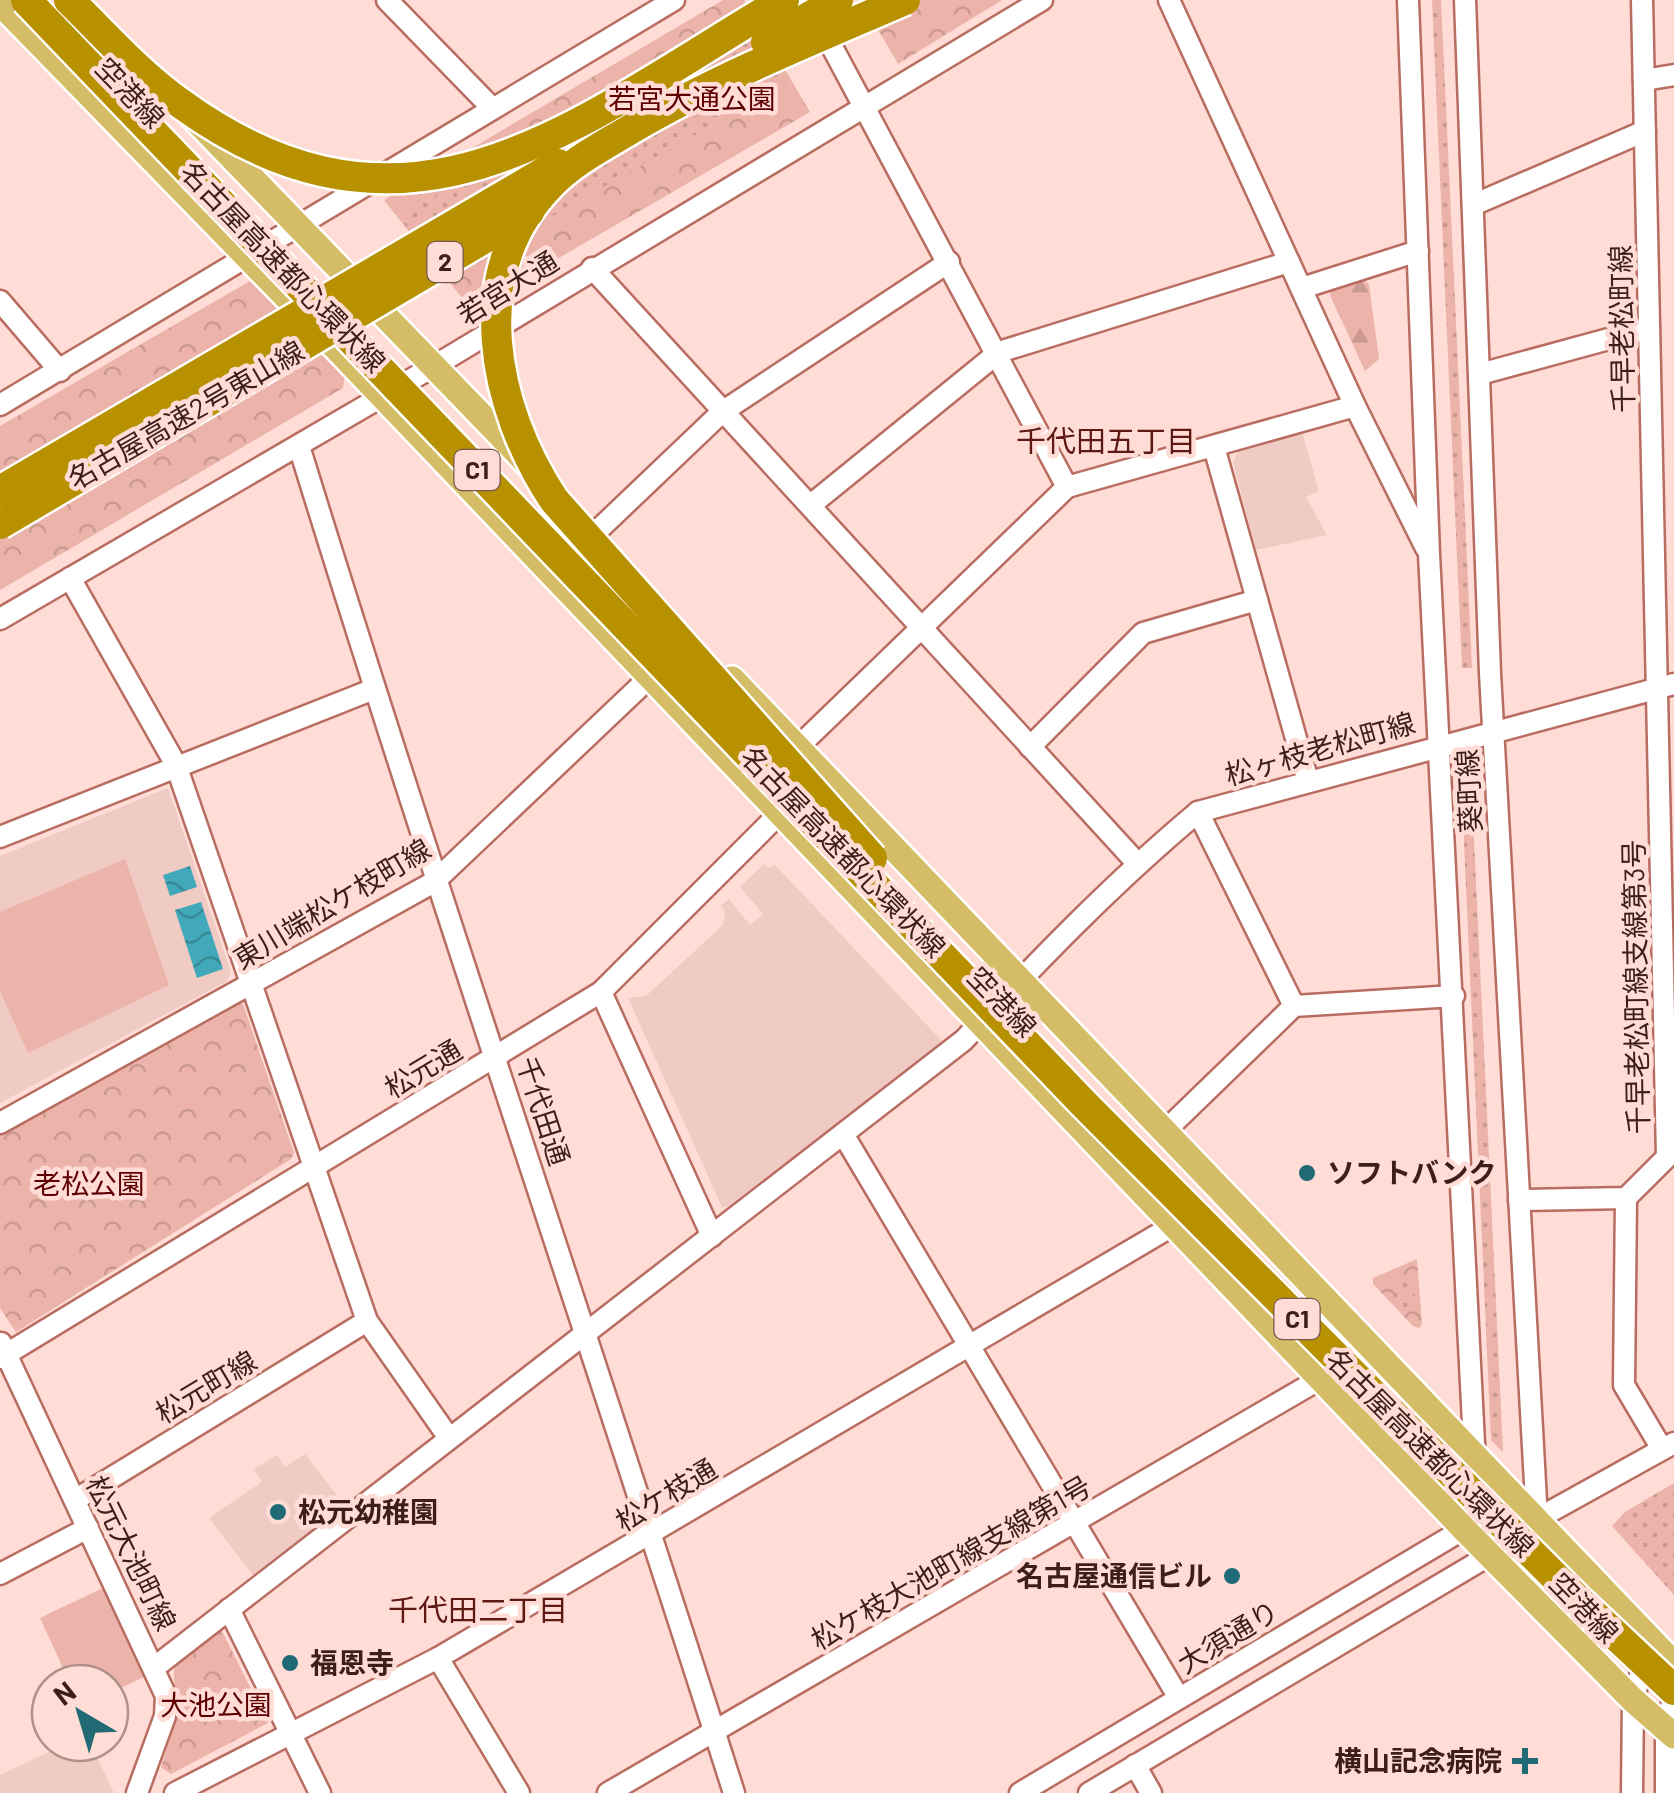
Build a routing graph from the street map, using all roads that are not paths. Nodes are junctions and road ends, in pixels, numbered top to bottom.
1 (26, 0) edge
2 (69, 0) edge
3 (82, 0) edge
4 (388, 0) edge
5 (674, 0) edge
6 (784, 0) edge
7 (807, 0) edge
8 (838, 0) edge
9 (889, 0) edge
10 (905, 0) edge
11 (1042, 0) edge
12 (1169, 0) edge
13 (1408, 0) edge
14 (1466, 0) edge
15 (1642, 0) edge
16 (0, 3) edge
17 (1674, 75) edge
18 (1644, 80) junction
19 (864, 104) junction
20 (492, 108) junction
21 (1645, 131) junction
22 (1473, 204) junction
23 (294, 226) junction
24 (1418, 251) junction
25 (248, 258) junction
26 (949, 262) junction
27 (1289, 262) junction
28 (592, 268) junction
29 (1302, 288) junction
30 (0, 301) edge
31 (1649, 328) junction
32 (998, 352) junction
33 (436, 365) junction
34 (60, 371) junction
35 (1480, 374) junction
36 (381, 397) junction
37 (0, 405) edge
38 (1355, 406) junction
39 (722, 412) junction
40 (299, 446) junction
41 (1214, 446) junction
42 (1067, 487) junction
43 (0, 491) edge
44 (812, 504) junction
45 (0, 524) edge
46 (594, 534) junction
47 (1429, 554) junction
48 (70, 578) junction
49 (1258, 600) junction
50 (0, 619) edge
51 (921, 625) junction
52 (650, 677) junction
53 (374, 689) junction
54 (1664, 694) edge
55 (1493, 730) junction
56 (1439, 744) junction
57 (1030, 747) junction
58 (797, 748) junction
59 (176, 765) junction
60 (1308, 782) junction
61 (1198, 812) junction
62 (778, 814) junction
63 (0, 837) edge
64 (1138, 863) junction
65 (434, 882) junction
66 (927, 940) junction
67 (1018, 978) junction
68 (252, 984) junction
69 (601, 992) junction
70 (1454, 996) junction
71 (1294, 1006) junction
72 (981, 1023) junction
73 (496, 1057) junction
74 (0, 1123) edge
75 (1166, 1130) junction
76 (843, 1134) junction
77 (316, 1166) junction
78 (1626, 1198) junction
79 (1519, 1200) junction
80 (1174, 1225) junction
81 (712, 1236) junction
82 (367, 1321) junction
83 (587, 1332) junction
84 (971, 1346) junction
85 (2, 1351) edge
86 (1320, 1379) junction
87 (449, 1438) junction
88 (1668, 1446) edge
89 (1476, 1457) junction
90 (75, 1500) junction
91 (1538, 1519) junction
92 (1075, 1523) junction
93 (88, 1528) junction
94 (1464, 1529) junction
95 (650, 1537) junction
96 (1490, 1555) junction
97 (0, 1574) edge
98 (229, 1609) junction
99 (1650, 1642) junction
100 (438, 1658) junction
101 (1674, 1664) edge
102 (155, 1667) junction
103 (1674, 1692) edge
104 (1179, 1698) junction
105 (1632, 1700) junction
106 (715, 1733) junction
107 (1670, 1733) edge
108 (291, 1735) junction
109 (1135, 1766) junction
110 (1665, 1790) edge
111 (137, 1793) edge
112 (175, 1793) edge
113 (320, 1793) edge
114 (519, 1793) edge
115 (608, 1793) edge
116 (734, 1793) edge
117 (1020, 1793) edge
118 (1088, 1793) edge
119 (1151, 1793) edge
120 (1632, 1793) edge

1 - 66 highway, 名古屋高速都心環状線 / C1, bridge
2 - 6 highway, bridge
3 - 23 main road, 空港線
4 - 20 street
5 - 20 street
7 - 19 street
8 - 43 highway, 名古屋高速2号東山線 / 2, bridge
9 - 45 highway, 名古屋高速2号東山線 / 2, bridge
10 - 66 highway, bridge
11 - 19 street, 若宮大通
12 - 27 street
13 - 24 street, 葵町線
14 - 22 street, 葵町線
15 - 18 street, 千早老松町線
16 - 25 main road, 空港線
17 - 18 street
18 - 21 street, 千早老松町線
19 - 26 street
19 - 28 street, 若宮大通
20 - 23 street
21 - 22 street
21 - 31 street, 千早老松町線
22 - 35 street, 葵町線
23 - 25 street
23 - 33 main road, 空港線
24 - 29 street
24 - 47 street, 葵町線
25 - 34 street
25 - 36 main road, 空港線
26 - 32 street
26 - 39 street
27 - 29 street
27 - 32 street
28 - 33 street, 若宮大通
28 - 39 street
29 - 38 street
30 - 34 street
31 - 35 street
31 - 54 street, 千早老松町線
32 - 42 street
32 - 44 street
33 - 36 street, 若宮大通
33 - 46 main road, 空港線
34 - 37 street
35 - 55 street, 葵町線
36 - 40 street, 若宮大通
36 - 52 main road, 空港線
38 - 41 street
38 - 47 street
39 - 44 street
39 - 46 street
40 - 48 street, 若宮大通
40 - 53 street, 千代田通
41 - 42 street
41 - 49 street
42 - 51 street
44 - 51 street
46 - 58 main road, 空港線
47 - 56 street, 葵町線
48 - 50 street, 若宮大通
48 - 59 street
49 - 57 street
49 - 60 street
51 - 57 street
51 - 58 street
52 - 62 main road, 空港線
52 - 65 street, 東川端松ケ枝町線
53 - 59 street
53 - 65 street, 千代田通
54 - 55 street, 松ヶ枝老松町線
54 - 78 street, 千早老松町線支線第3号
55 - 56 street, 松ヶ枝老松町線
55 - 79 street, 葵町線
56 - 60 street, 松ヶ枝老松町線
56 - 70 street, 葵町線
57 - 64 street
58 - 62 street, 松元通
58 - 67 main road, 空港線
59 - 63 street
59 - 68 street
60 - 61 street, 松ヶ枝老松町線
61 - 64 street, 松ヶ枝老松町線
61 - 71 street
62 - 69 street, 松元通
62 - 72 main road, 空港線
64 - 67 street, 松ヶ枝老松町線
65 - 68 street, 東川端松ケ枝町線
65 - 73 street, 千代田通
66 - 103 highway, 名古屋高速都心環状線 / C1, bridge
67 - 72 street, 松ヶ枝老松町線
67 - 75 main road, 空港線
68 - 74 street, 東川端松ケ枝町線
68 - 77 street
69 - 73 street, 松元通
69 - 81 street
70 - 71 street
70 - 89 street, 葵町線
71 - 75 street
72 - 76 street, 松ヶ枝老松町線
72 - 80 main road, 空港線
73 - 77 street, 松元通
73 - 83 street, 千代田通
75 - 89 main road, 空港線
76 - 81 street, 松ヶ枝老松町線
76 - 84 street
77 - 82 street
77 - 85 street, 松元通
78 - 79 street
78 - 88 street
79 - 91 street, 葵町線
80 - 84 street, 松ケ枝通
80 - 86 main road, 空港線
81 - 83 street, 松ヶ枝老松町線
82 - 87 street
82 - 90 street, 松元町線
83 - 87 street, 松ヶ枝老松町線
83 - 95 street, 千代田通
84 - 92 street
84 - 95 street, 松ケ枝通
85 - 90 street, 松元大池町線
86 - 92 street, 松ケ枝大池町線支線第1号
86 - 94 main road, 空港線
87 - 98 street, 松ヶ枝老松町線
88 - 91 street
89 - 91 main road, 空港線
89 - 94 street, 葵町線
90 - 93 street, 松元大池町線
91 - 94 street
91 - 96 street
91 - 99 main road, 空港線
92 - 104 street
92 - 106 street, 松ケ枝大池町線支線第1号
93 - 97 street
93 - 102 street, 松元大池町線
94 - 96 main road, 空港線
94 - 104 street, 大須通り
95 - 100 street, 松ケ枝通
95 - 106 street, 千代田通
96 - 105 main road, 空港線
96 - 109 street
98 - 102 street, 松ヶ枝老松町線
98 - 108 street
99 - 101 main road, 空港線
99 - 105 street
100 - 108 street, 松ケ枝通
100 - 114 street
102 - 111 street, 松元大池町線
103 - 107 street
104 - 117 street, 大須通り
105 - 107 main road, 空港線
105 - 120 street
106 - 115 street, 松ケ枝大池町線支線第1号
106 - 116 street, 千代田通
107 - 110 street
108 - 112 street, 松ケ枝通
108 - 113 street
109 - 118 street
109 - 119 street

